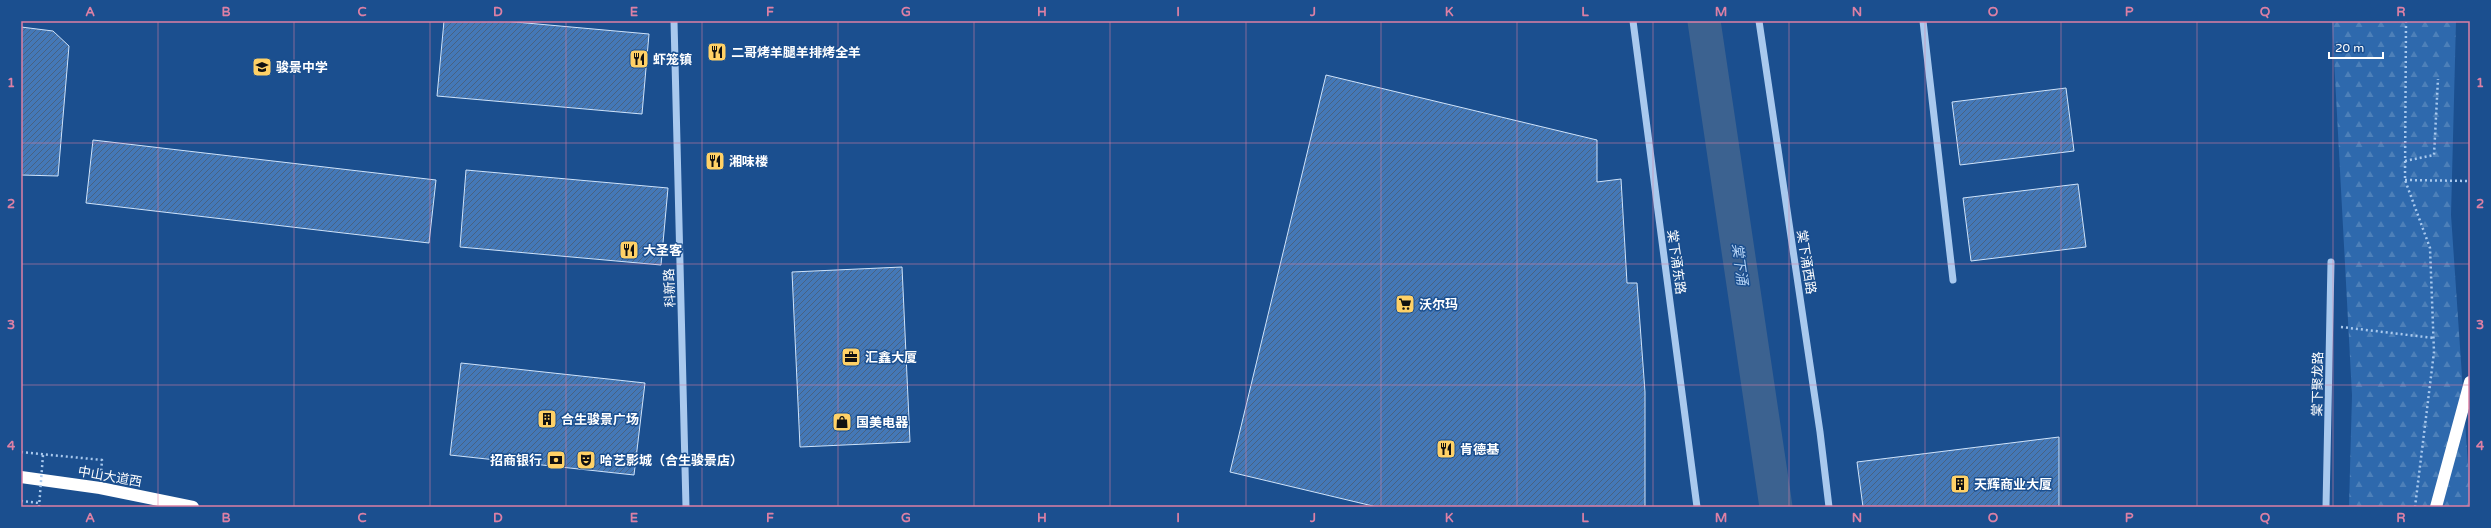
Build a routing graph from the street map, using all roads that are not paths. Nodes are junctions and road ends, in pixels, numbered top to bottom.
1 (674, 21) edge
2 (1633, 21) edge
3 (1759, 21) edge
4 (1923, 21) edge
5 (2331, 262) dead end
6 (1953, 280) dead end
7 (2470, 382) edge
8 (21, 477) edge
9 (193, 507) edge
10 (686, 507) edge
11 (1697, 507) edge
12 (1829, 507) edge
13 (2326, 507) edge
14 (2436, 507) edge

1 - 10 street, 科新路
2 - 11 street, 棠下涌东路
3 - 12 street, 棠下涌西路
4 - 6 street
5 - 13 street, 棠下聚龙路
7 - 14 highway
8 - 9 highway, 中山大道西

